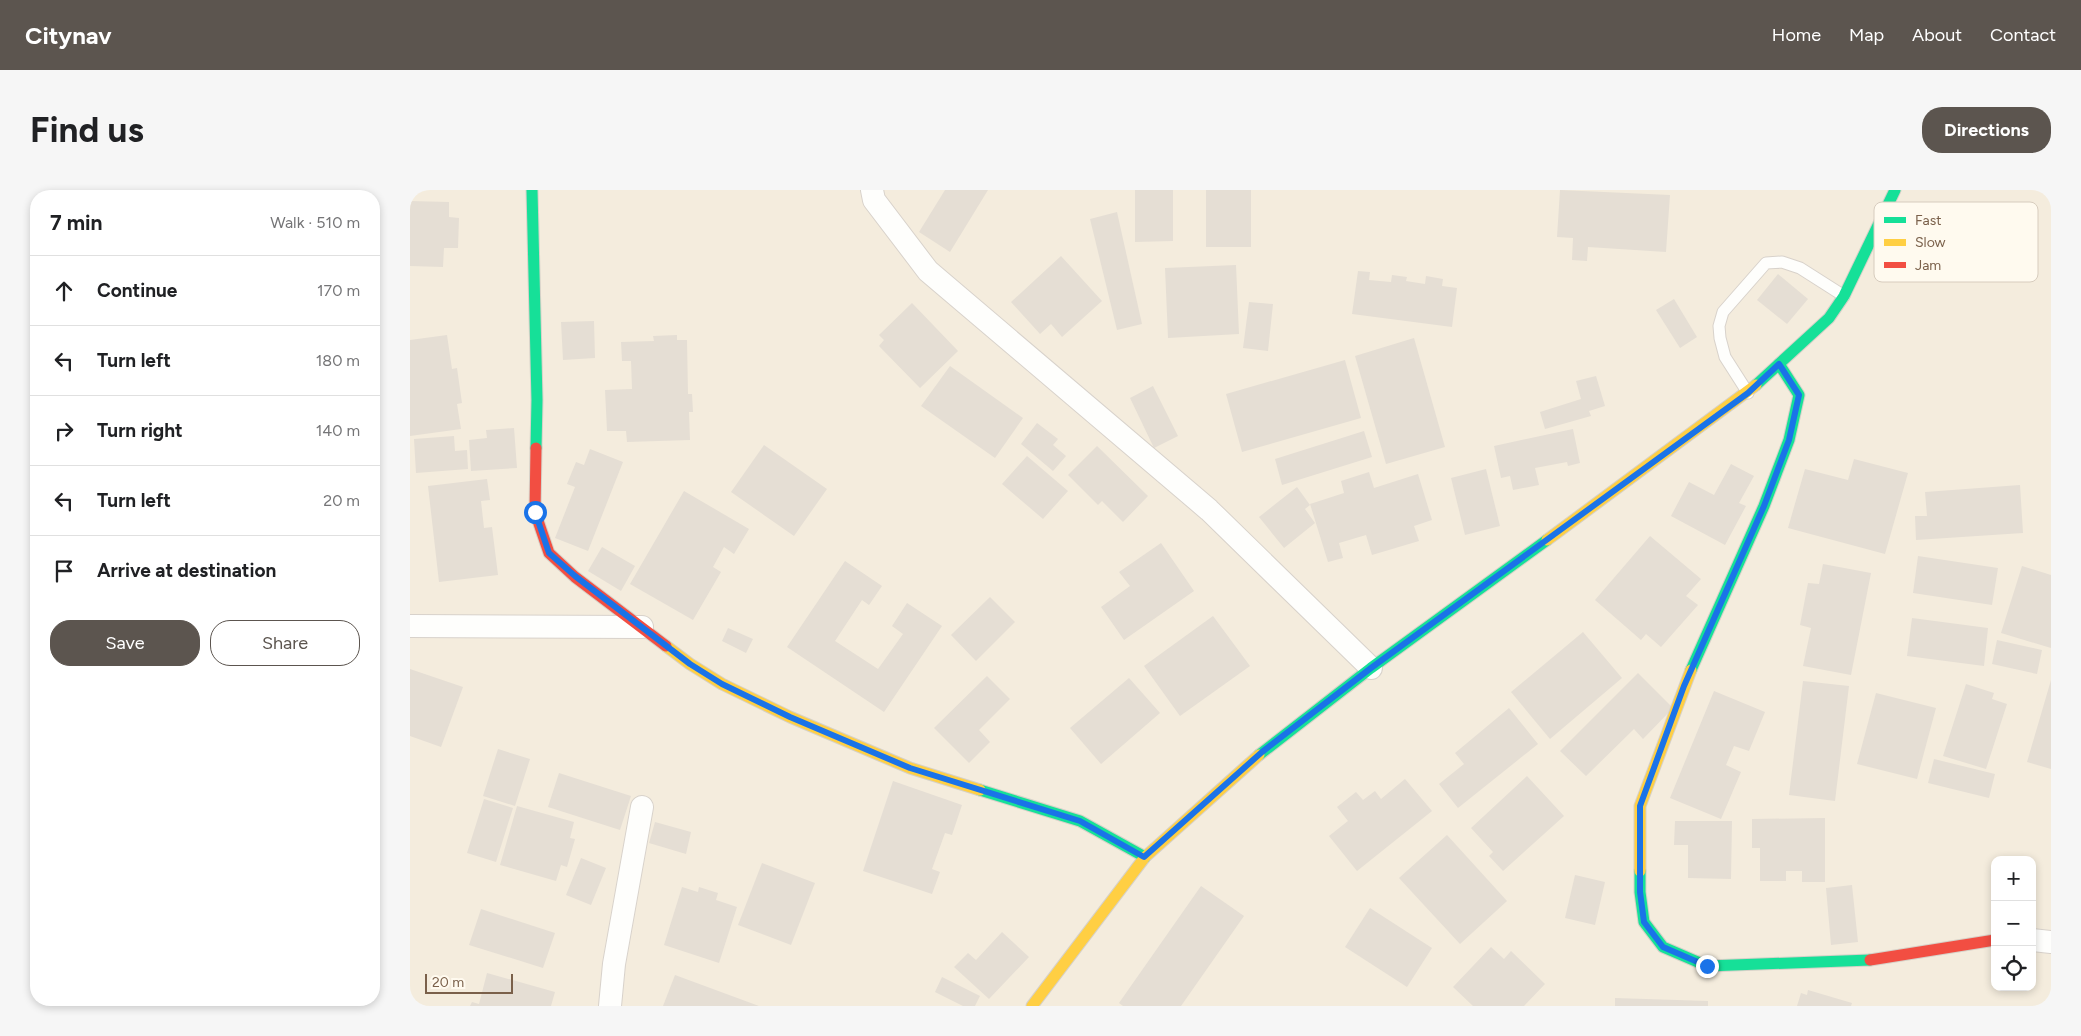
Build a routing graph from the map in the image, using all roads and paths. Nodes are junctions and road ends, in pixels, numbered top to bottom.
1 (532, 190) edge
2 (872, 190) edge
3 (1895, 190) edge
4 (1889, 202) edge
5 (1874, 234) edge
6 (1844, 296) junction
7 (1779, 364) junction
8 (1748, 393) junction
9 (410, 626) edge
10 (642, 627) junction
11 (1371, 668) junction
12 (642, 807) dead end
13 (1144, 857) junction
14 (2036, 940) edge
15 (1991, 941) edge
16 (2051, 942) edge
17 (610, 1006) edge
18 (1032, 1006) edge

1 - 10 street
2 - 11 street
3 - 4 street
5 - 6 street
6 - 7 street
6 - 8 lane
7 - 8 street
7 - 15 street
8 - 11 street
9 - 10 street
10 - 13 street
11 - 13 street
12 - 17 street
13 - 18 street
14 - 16 street

